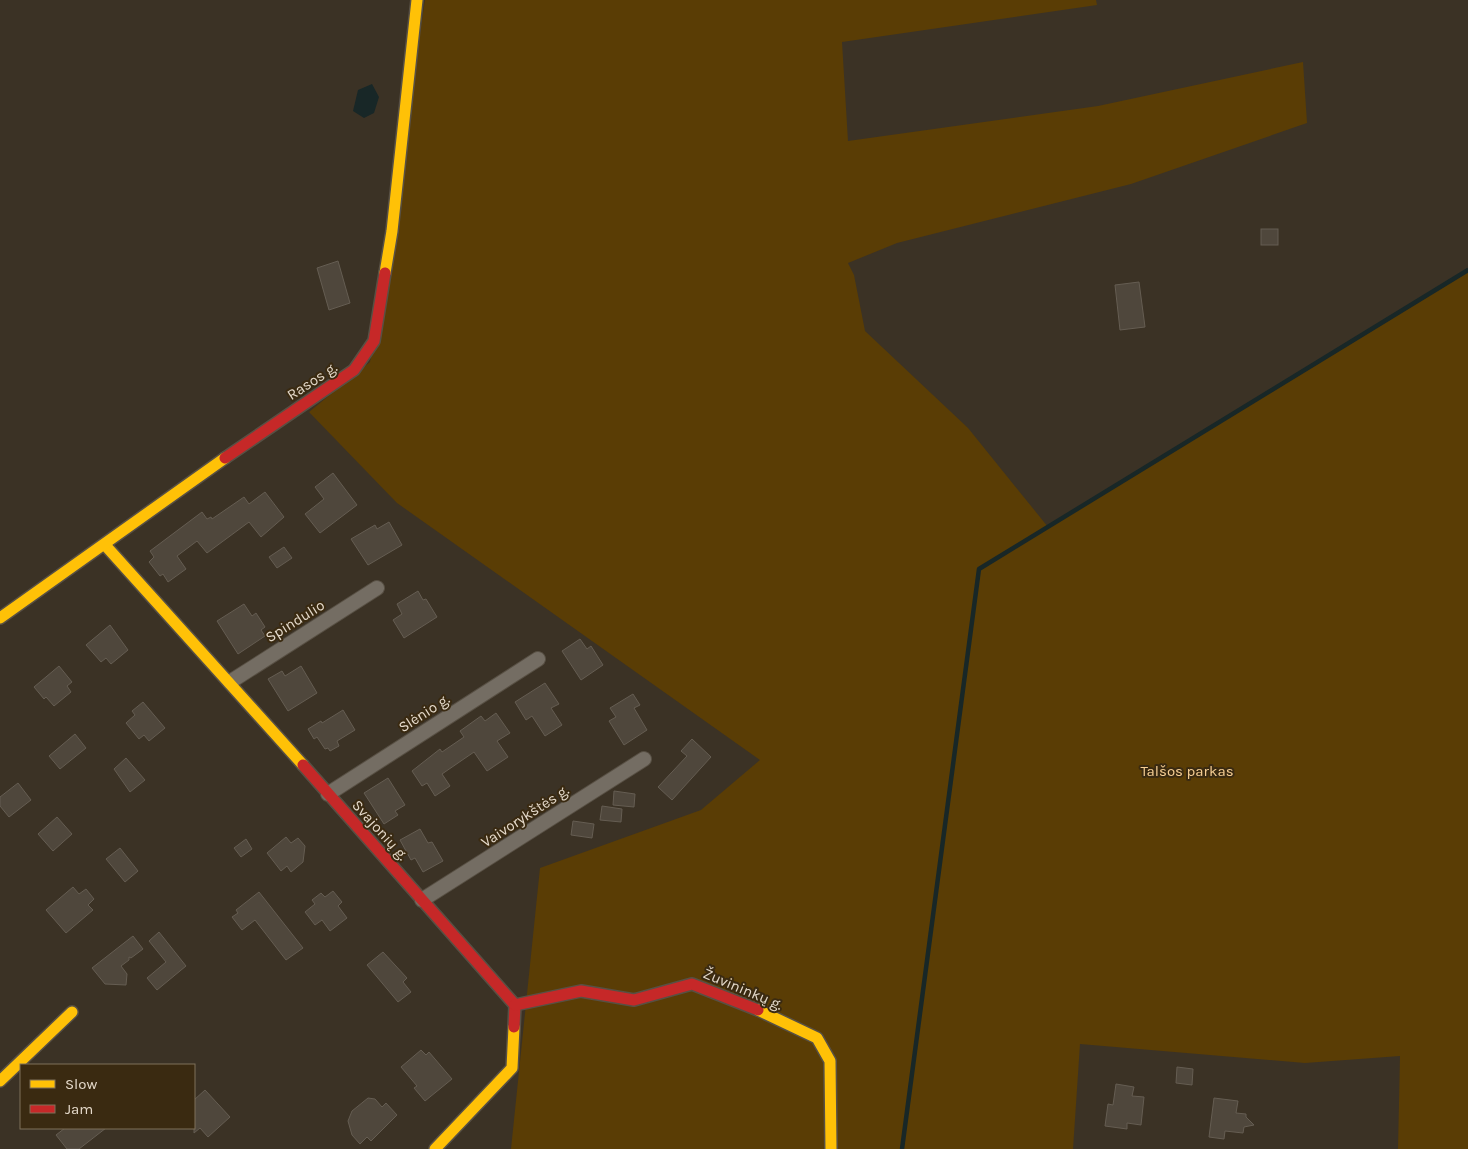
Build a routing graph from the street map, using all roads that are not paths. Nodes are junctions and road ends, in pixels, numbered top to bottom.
1 (417, 0) edge
2 (105, 545) junction
3 (377, 588) dead end
4 (0, 618) edge
5 (538, 659) dead end
6 (230, 682) junction
7 (644, 758) dead end
8 (328, 794) junction
9 (422, 900) junction
10 (515, 1006) junction
11 (72, 1012) dead end
12 (0, 1081) edge
13 (435, 1149) edge
14 (831, 1149) edge

1 - 2 street, Rasos g.
2 - 4 street, Rasos g.
2 - 6 street, Svajonių g.
3 - 6 street, Spindulio
5 - 8 street, Slėnio g.
6 - 8 street, Svajonių g.
7 - 9 street, Vaivorykštės g.
8 - 9 street, Svajonių g.
9 - 10 street, Svajonių g.
10 - 13 street
10 - 14 street, Žuvininkų g.
11 - 12 street

